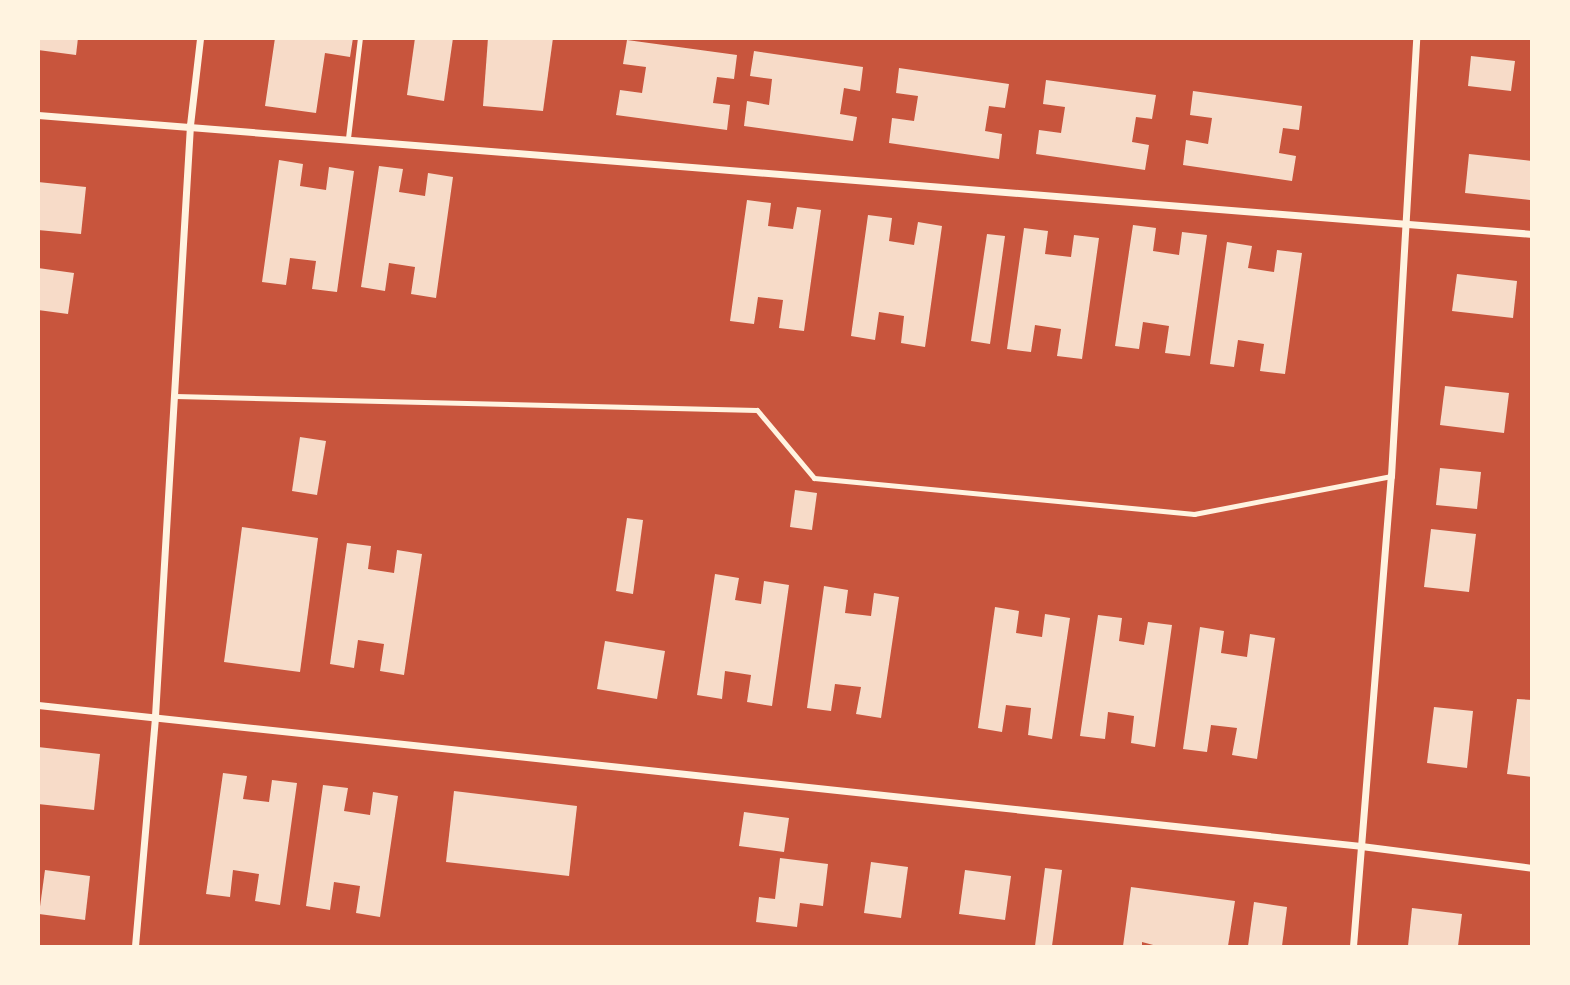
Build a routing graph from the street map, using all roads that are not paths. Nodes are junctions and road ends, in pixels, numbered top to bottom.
1 (200, 38) edge
2 (360, 38) edge
3 (1416, 38) edge
4 (38, 115) edge
5 (190, 125) junction
6 (348, 138) junction
7 (1403, 223) junction
8 (1531, 234) edge
9 (176, 396) junction
10 (1391, 476) junction
11 (38, 705) edge
12 (155, 716) junction
13 (1361, 846) junction
14 (1531, 868) edge
15 (135, 947) edge
16 (1353, 947) edge

1 - 5 street
2 - 6 lane
3 - 7 street
4 - 5 street
5 - 6 street
5 - 9 street
6 - 7 street
7 - 8 street
7 - 10 street
9 - 10 lane
9 - 12 street
10 - 13 street
11 - 12 street
12 - 13 street
12 - 15 street
13 - 14 street
13 - 16 street

